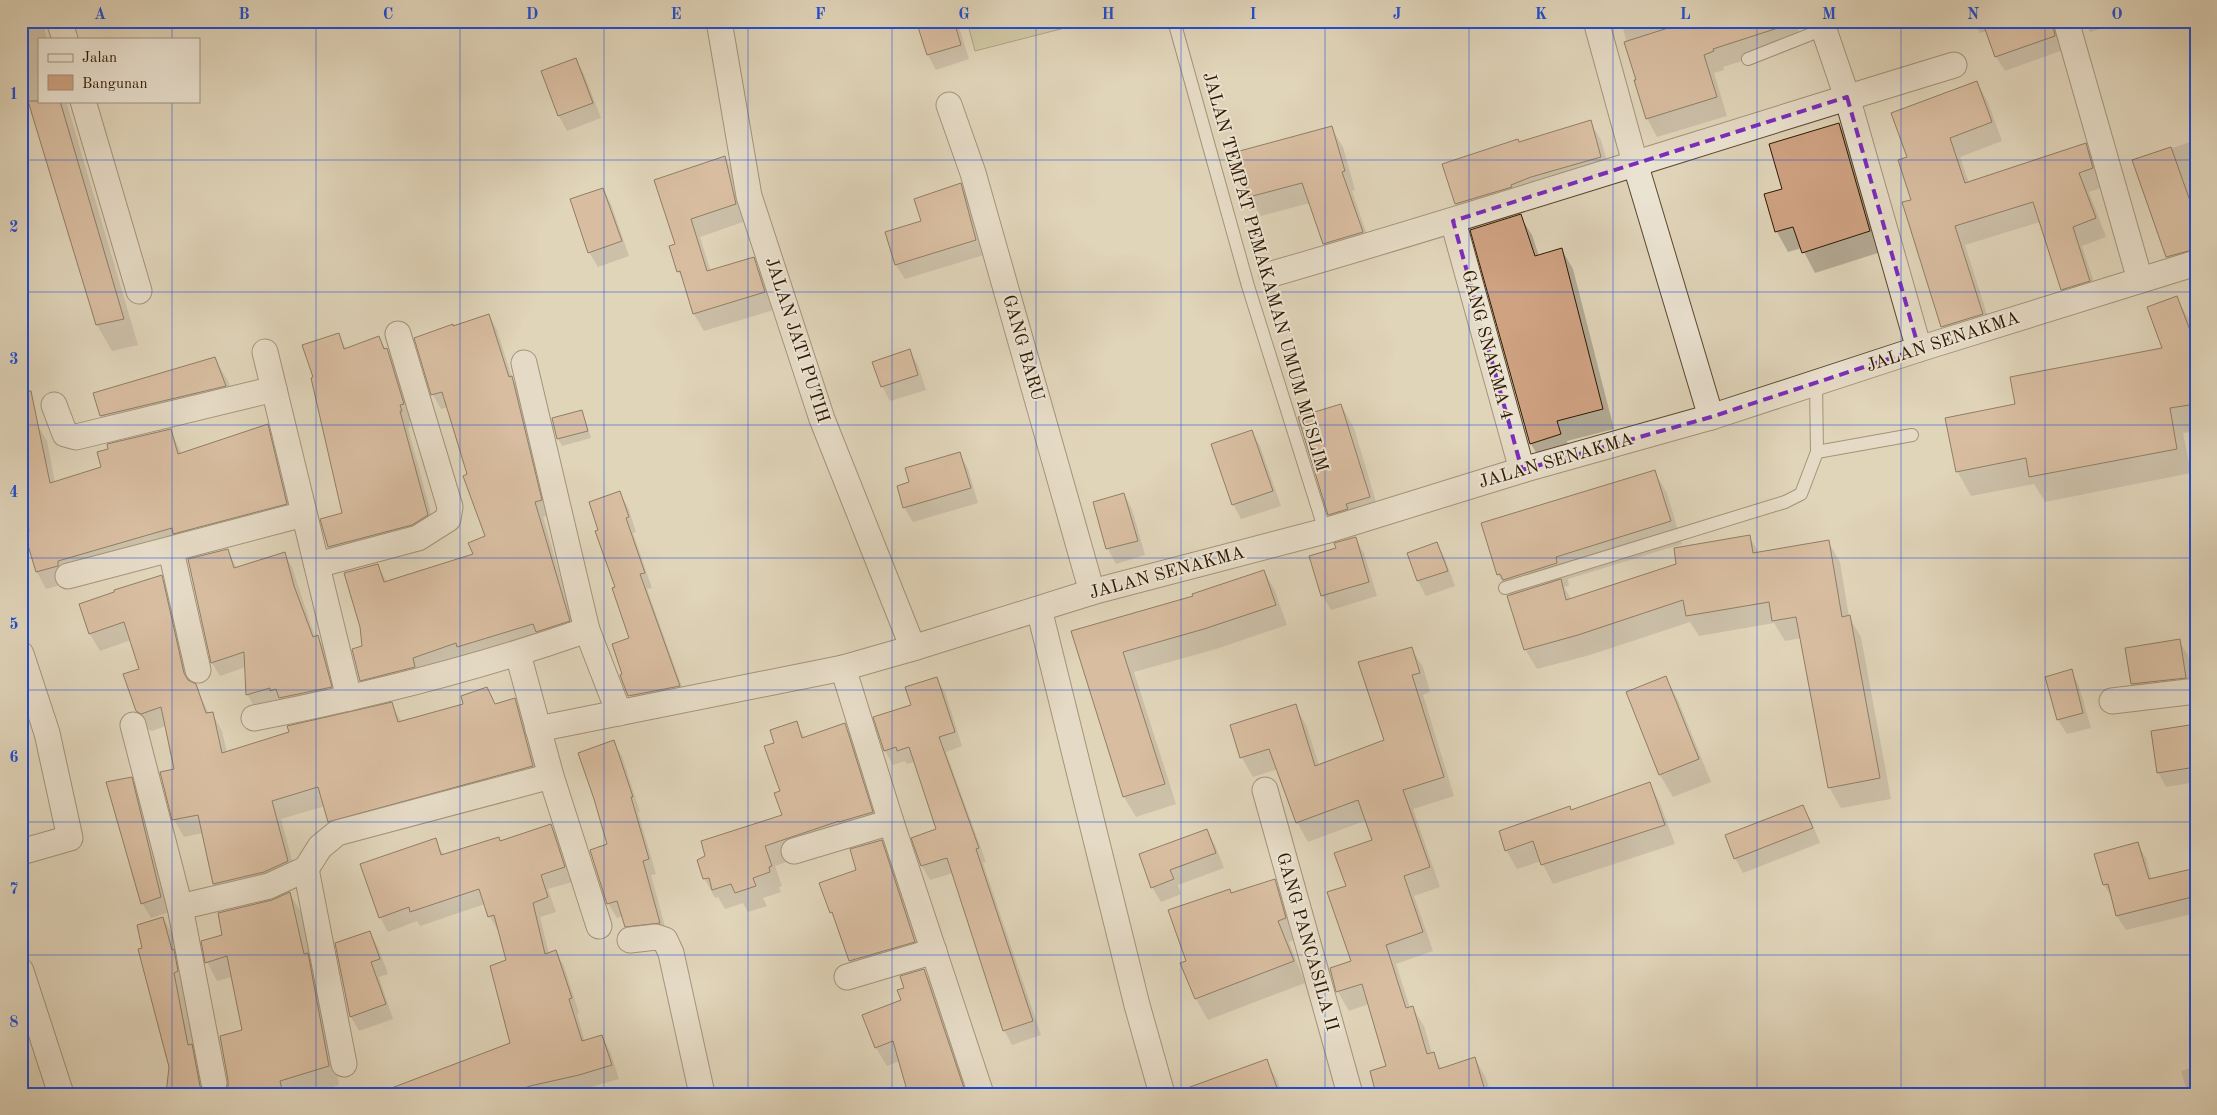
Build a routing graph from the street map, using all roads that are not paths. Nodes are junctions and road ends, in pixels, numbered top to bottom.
1 (60, 21) edge
2 (719, 21) edge
3 (1174, 21) edge
4 (1596, 21) edge
5 (2066, 21) edge
6 (1822, 25) edge
7 (65, 38) edge
8 (1748, 59) dead end
9 (1954, 65) dead end
10 (1847, 96) junction
11 (83, 102) edge
12 (949, 105) dead end
13 (1635, 163) junction
14 (1453, 221) junction
15 (2196, 263) edge
16 (1272, 274) dead end
17 (2140, 280) junction
18 (139, 291) dead end
19 (398, 334) dead end
20 (1919, 349) junction
21 (265, 352) dead end
22 (524, 364) dead end
23 (1816, 383) junction
24 (274, 389) junction
25 (54, 406) dead end
26 (1711, 417) junction
27 (1912, 435) dead end
28 (1817, 452) junction
29 (1522, 470) junction
30 (304, 514) junction
31 (1325, 531) junction
32 (171, 550) junction
33 (318, 565) junction
34 (68, 576) dead end
35 (1506, 588) dead end
36 (1092, 592) junction
37 (1038, 608) junction
38 (587, 630) junction
39 (913, 648) junction
40 (21, 654) edge
41 (518, 654) junction
42 (843, 668) junction
43 (198, 670) dead end
44 (2196, 691) edge
45 (349, 698) junction
46 (2112, 701) dead end
47 (620, 713) junction
48 (254, 718) dead end
49 (133, 726) dead end
50 (538, 729) junction
51 (551, 776) junction
52 (1265, 790) dead end
53 (891, 822) junction
54 (21, 852) edge
55 (794, 852) dead end
56 (306, 869) junction
57 (180, 907) junction
58 (599, 926) dead end
59 (630, 940) dead end
60 (934, 951) junction
61 (21, 972) edge
62 (847, 977) dead end
63 (344, 1064) dead end
64 (214, 1083) dead end
65 (61, 1094) edge
66 (702, 1094) edge
67 (981, 1094) edge
68 (1162, 1094) edge
69 (1350, 1094) edge

1 - 7 street
2 - 39 street, JALAN JATI PUTIH
3 - 31 lane, JALAN TEMPAT PEMAKAMAN UMUM MUSLIM
4 - 13 street
5 - 17 street
6 - 8 lane
6 - 10 street
9 - 10 street
10 - 13 street
10 - 20 street
11 - 18 street
12 - 36 street, GANG BARU
13 - 14 street
13 - 26 street
14 - 16 street
14 - 29 street, GANG SNAKMA 4
15 - 17 street, JALAN SENAKMA
17 - 20 street, JALAN SENAKMA
19 - 33 street
20 - 23 street, JALAN SENAKMA
21 - 24 street
22 - 38 street
23 - 26 street, JALAN SENAKMA
23 - 28 lane
24 - 25 street
24 - 30 street
26 - 29 street, JALAN SENAKMA
27 - 28 lane
28 - 35 lane
29 - 31 street, JALAN SENAKMA
30 - 32 street
30 - 33 street
31 - 36 street, JALAN SENAKMA
32 - 34 street
32 - 43 street
33 - 45 street
36 - 37 street, JALAN SENAKMA
37 - 39 street, JALAN SENAKMA
37 - 68 street
38 - 41 street
38 - 47 street
39 - 42 street, JALAN SENAKMA
40 - 54 street
41 - 45 street
41 - 50 street
42 - 47 street, JALAN SENAKMA
42 - 53 street
44 - 46 street
45 - 48 street
47 - 50 street, JALAN SENAKMA
49 - 57 street
50 - 51 street
51 - 56 street
51 - 58 street
52 - 69 street, GANG PANCASILA II
53 - 55 street
53 - 60 street
56 - 57 street
56 - 63 street
57 - 64 street
59 - 66 street
60 - 62 street
60 - 67 street
61 - 65 street

